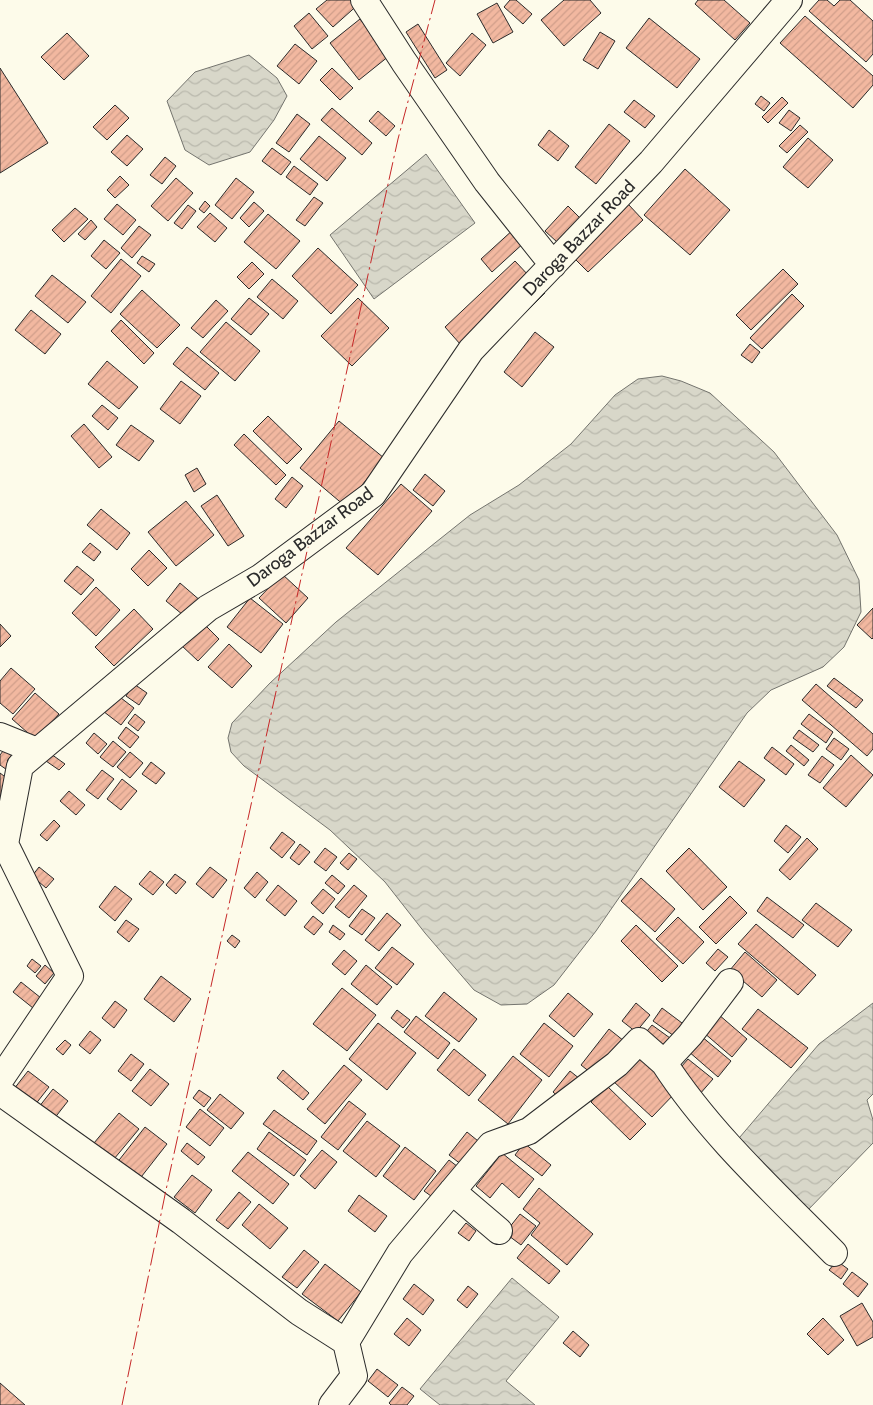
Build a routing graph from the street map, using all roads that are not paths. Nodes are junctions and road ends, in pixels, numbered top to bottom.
1 (364, 0) edge
2 (789, 0) edge
3 (553, 265) junction
4 (0, 736) edge
5 (37, 751) junction
6 (730, 982) dead end
7 (664, 1064) junction
8 (0, 1080) edge
9 (0, 1092) edge
10 (452, 1191) junction
11 (499, 1231) dead end
12 (834, 1253) dead end
13 (346, 1342) junction
14 (332, 1405) edge

1 - 3 street
2 - 3 street, Daroga Bazzar Road
3 - 5 street, Daroga Bazzar Road
4 - 5 street
5 - 8 street, Daroga Bazzar Road
6 - 7 street
7 - 10 street
7 - 12 street
9 - 13 street
10 - 11 street
10 - 13 street
13 - 14 street

